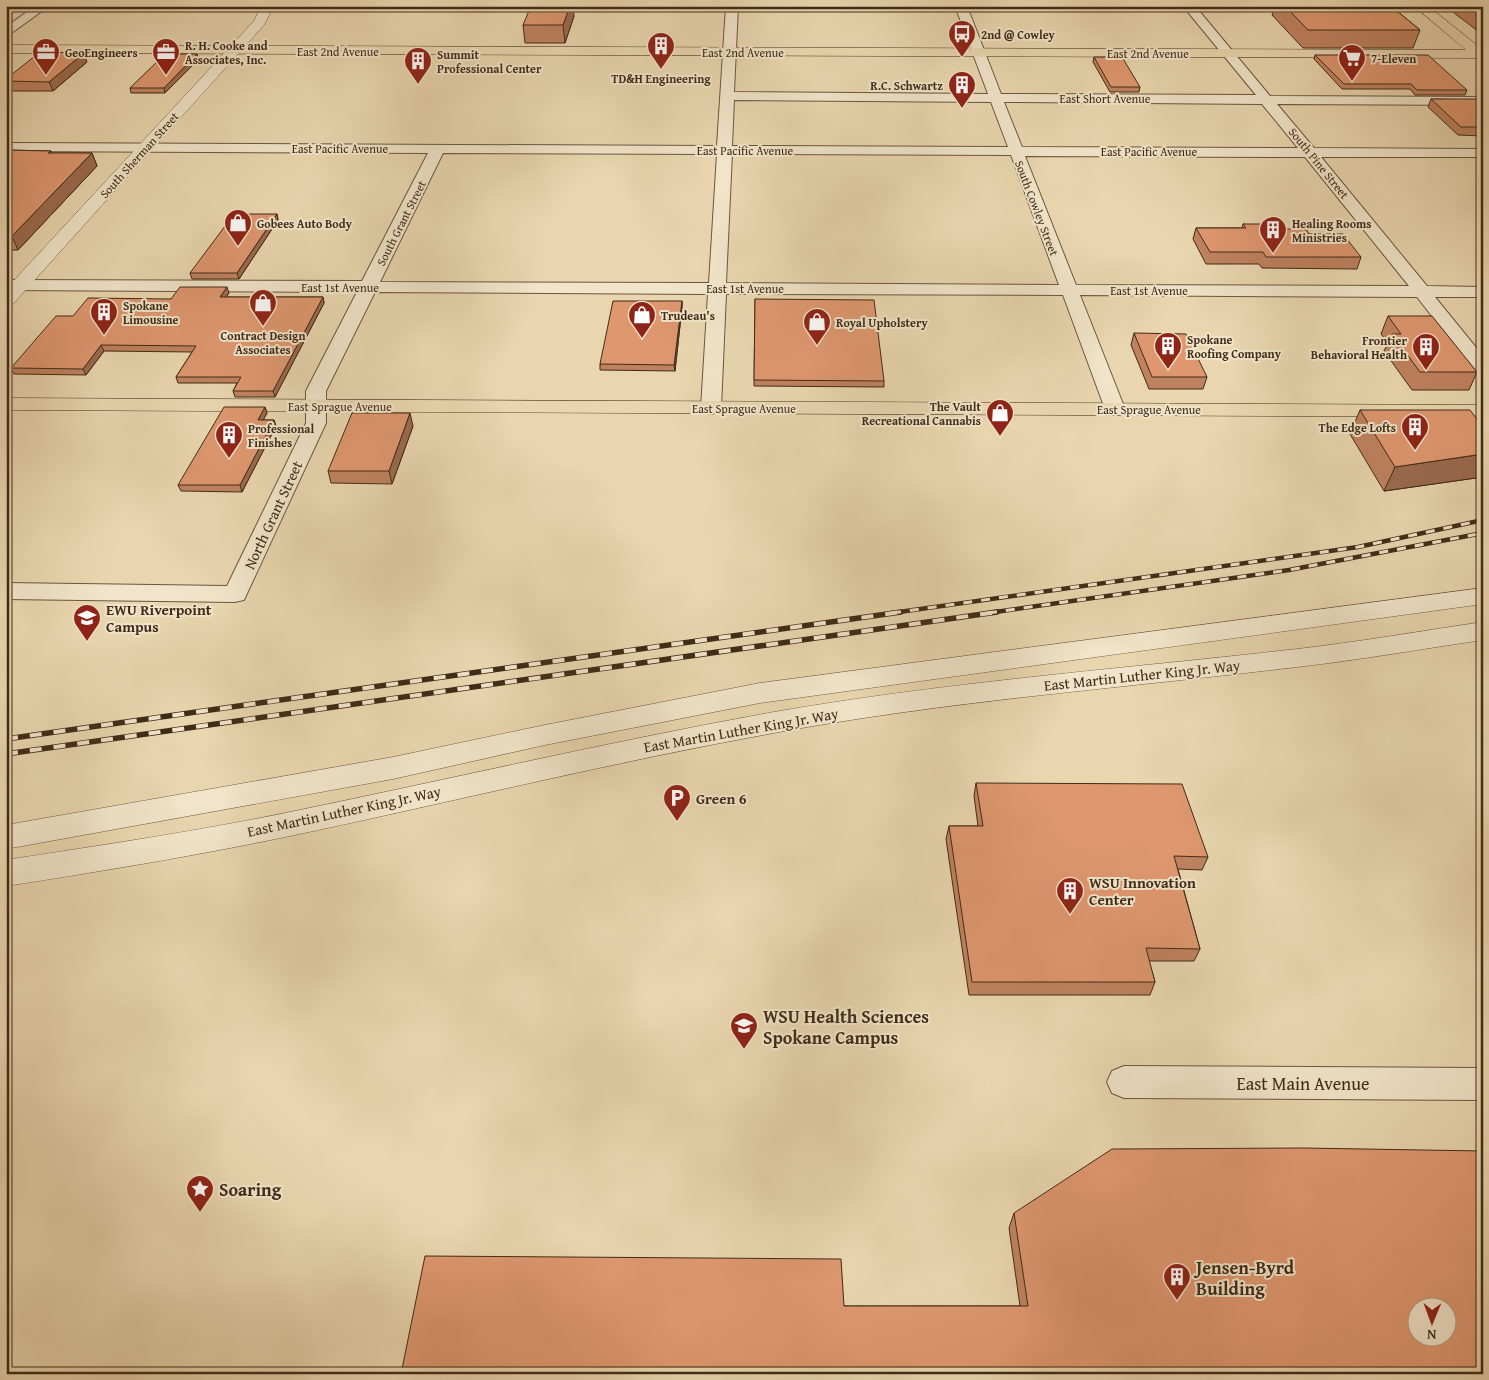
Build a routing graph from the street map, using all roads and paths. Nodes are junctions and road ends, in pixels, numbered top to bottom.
1 (43, 6) edge
2 (264, 6) edge
3 (732, 6) edge
4 (961, 6) edge
5 (1189, 6) edge
6 (1420, 6) edge
7 (6, 33) edge
8 (6, 49) edge
9 (234, 50) junction
10 (729, 52) junction
11 (978, 52) junction
12 (1228, 53) junction
13 (1481, 55) edge
14 (727, 96) junction
15 (995, 98) junction
16 (1266, 99) junction
17 (1483, 100) edge
18 (6, 147) edge
19 (145, 147) junction
20 (438, 148) junction
21 (724, 150) junction
22 (1015, 150) junction
23 (1310, 152) junction
24 (1483, 153) edge
25 (13, 286) edge
26 (367, 287) junction
27 (717, 288) junction
28 (1068, 290) junction
29 (1420, 291) junction
30 (1483, 292) edge
31 (6, 300) edge
32 (1483, 369) edge
33 (6, 404) edge
34 (316, 406) junction
35 (711, 408) junction
36 (1115, 409) junction
37 (1483, 411) edge
38 (6, 591) edge
39 (235, 594) joint
40 (1477, 603) edge
41 (1483, 631) edge
42 (6, 837) edge
43 (6, 873) edge
44 (1124, 1082) dead end
45 (1483, 1084) edge

1 - 7 street
2 - 9 street, South Sherman Street
3 - 10 street
4 - 11 street, South Cowley Street
5 - 12 street, South Pine Street
6 - 13 main road
8 - 9 main road, East 2nd Avenue
9 - 10 main road, East 2nd Avenue
9 - 19 street, South Sherman Street
10 - 11 main road, East 2nd Avenue
10 - 14 street
11 - 12 main road, East 2nd Avenue
11 - 15 street, South Cowley Street
12 - 13 main road, East 2nd Avenue
12 - 16 street, South Pine Street
14 - 15 street, East Short Avenue
14 - 21 street
15 - 16 street, East Short Avenue
15 - 22 street, South Cowley Street
16 - 17 street, East Short Avenue
16 - 23 street, South Pine Street
18 - 19 street, East Pacific Avenue
19 - 20 street, East Pacific Avenue
19 - 25 street, South Sherman Street
20 - 21 street, East Pacific Avenue
20 - 26 street, South Grant Street
21 - 22 street, East Pacific Avenue
21 - 27 street
22 - 23 street, East Pacific Avenue
22 - 28 street, South Cowley Street
23 - 24 street, East Pacific Avenue
23 - 29 street, South Pine Street
25 - 26 street, East 1st Avenue
25 - 31 street, South Sherman Street
26 - 27 street, East 1st Avenue
26 - 34 street, South Grant Street
27 - 28 street, East 1st Avenue
27 - 35 street
28 - 29 street, East 1st Avenue
28 - 36 street, South Cowley Street
29 - 30 street, East 1st Avenue
29 - 32 street, South Pine Street
33 - 34 main road, East Sprague Avenue
34 - 35 main road, East Sprague Avenue
34 - 39 street, North Grant Street
35 - 36 main road, East Sprague Avenue
36 - 37 main road, East Sprague Avenue
38 - 39 street
40 - 42 street, East Martin Luther King Jr. Way
41 - 43 street, East Martin Luther King Jr. Way
44 - 45 street, East Main Avenue

